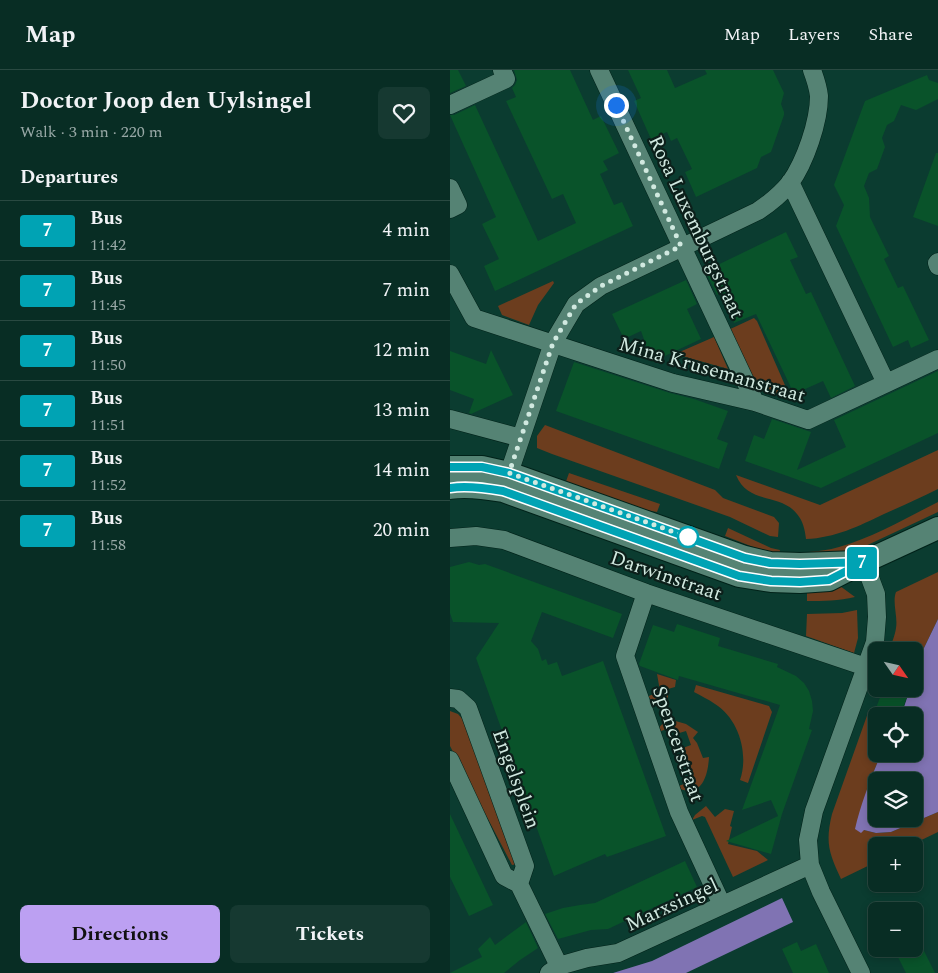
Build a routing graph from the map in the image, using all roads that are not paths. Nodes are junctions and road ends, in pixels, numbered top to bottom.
1 (502, 70) edge
2 (599, 70) edge
3 (812, 70) edge
4 (450, 105) edge
5 (790, 182) junction
6 (450, 188) edge
7 (450, 209) edge
8 (681, 246) junction
9 (450, 274) edge
10 (553, 343) junction
11 (938, 359) edge
12 (886, 384) junction
13 (755, 402) junction
14 (450, 419) edge
15 (521, 438) junction
16 (450, 467) edge
17 (506, 482) junction
18 (450, 488) edge
19 (938, 528) edge
20 (450, 538) edge
21 (864, 562) junction
22 (646, 593) junction
23 (866, 667) junction
24 (450, 698) edge
25 (450, 760) edge
26 (810, 865) junction
27 (519, 884) junction
28 (722, 905) junction
29 (554, 970) edge
30 (861, 973) edge

1 - 4 street
2 - 8 street, Rosa Luxemburgstraat
3 - 5 street
5 - 8 street
5 - 12 street
6 - 7 street
8 - 10 street
8 - 13 street, Rosa Luxemburgstraat
9 - 10 street, Mina Krusemanstraat
10 - 13 street, Mina Krusemanstraat
10 - 15 street
11 - 12 street, Mina Krusemanstraat
12 - 13 street, Mina Krusemanstraat
14 - 15 street
15 - 17 street
16 - 17 street
17 - 18 street
17 - 21 street
19 - 21 street
20 - 22 street, Darwinstraat
21 - 23 street
22 - 23 street, Darwinstraat
22 - 28 street, Spencerstraat
23 - 26 street
24 - 27 street, Engelsplein
25 - 27 street
26 - 28 street, Marxsingel
26 - 30 street
27 - 29 street
28 - 29 street, Marxsingel

